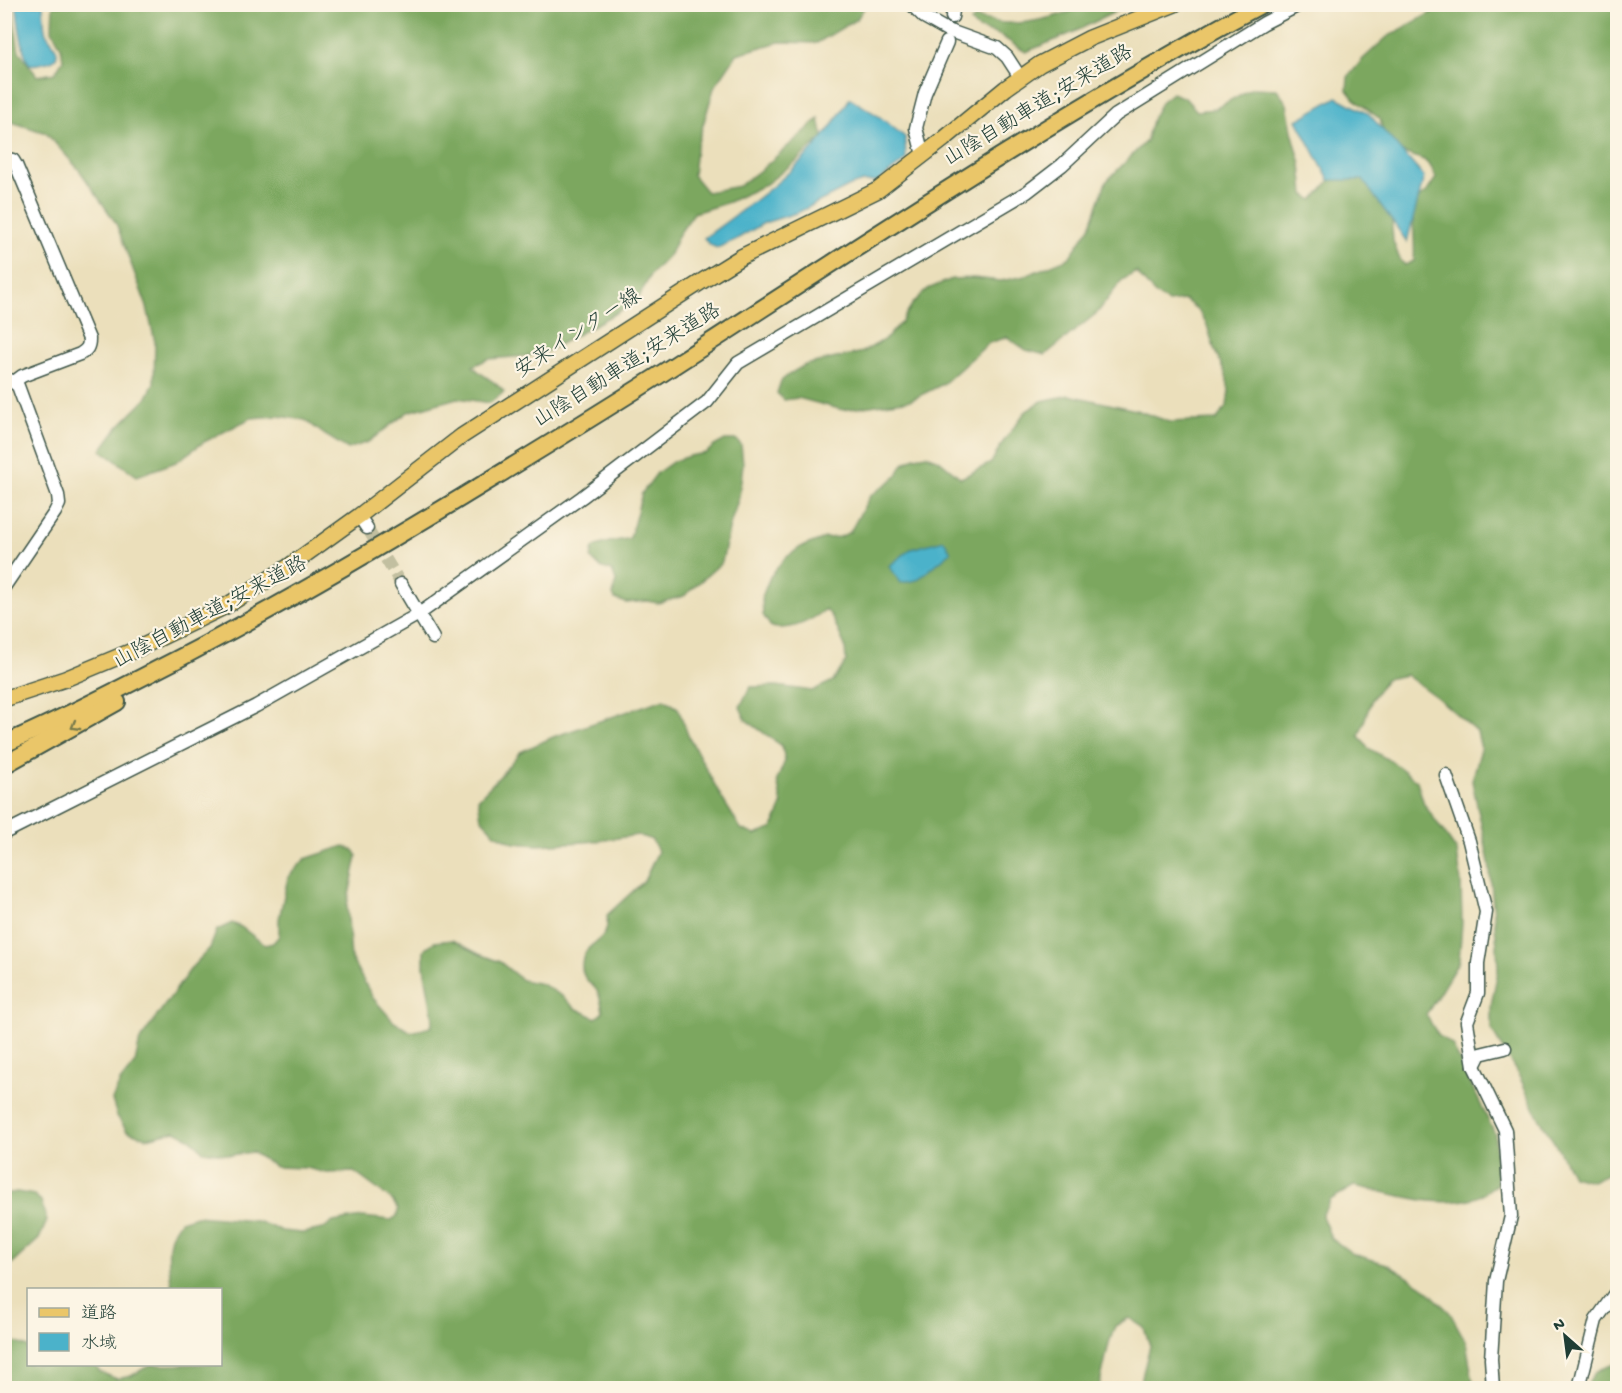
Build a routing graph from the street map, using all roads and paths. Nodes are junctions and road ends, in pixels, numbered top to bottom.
1 (911, 4) edge
2 (1175, 4) edge
3 (1262, 4) edge
4 (1300, 4) edge
5 (948, 42) dead end
6 (1020, 77) junction
7 (923, 154) junction
8 (4, 158) edge
9 (9, 382) edge
10 (401, 584) tunnel mouth
11 (4, 587) edge
12 (288, 600) junction
13 (419, 614) junction
14 (433, 638) dead end
15 (4, 699) edge
16 (4, 744) edge
17 (4, 765) edge
18 (1446, 775) dead end
19 (4, 833) edge
20 (1505, 1048) dead end
21 (1474, 1066) junction
22 (1617, 1289) edge
23 (1493, 1389) edge
24 (1579, 1389) edge

1 - 6 street
2 - 6 main road, 安来インター線
3 - 12 highway, 山陰自動車道;安来道路
4 - 13 street
5 - 7 street
6 - 7 main road, 安来インター線
7 - 15 main road, 安来インター線
8 - 9 street
9 - 11 street
10 - 13 street
12 - 16 highway, 山陰自動車道;安来道路
12 -> 17 highway
13 - 14 street
13 - 19 street
18 - 21 street
20 - 21 street
21 - 23 street
22 - 24 street

